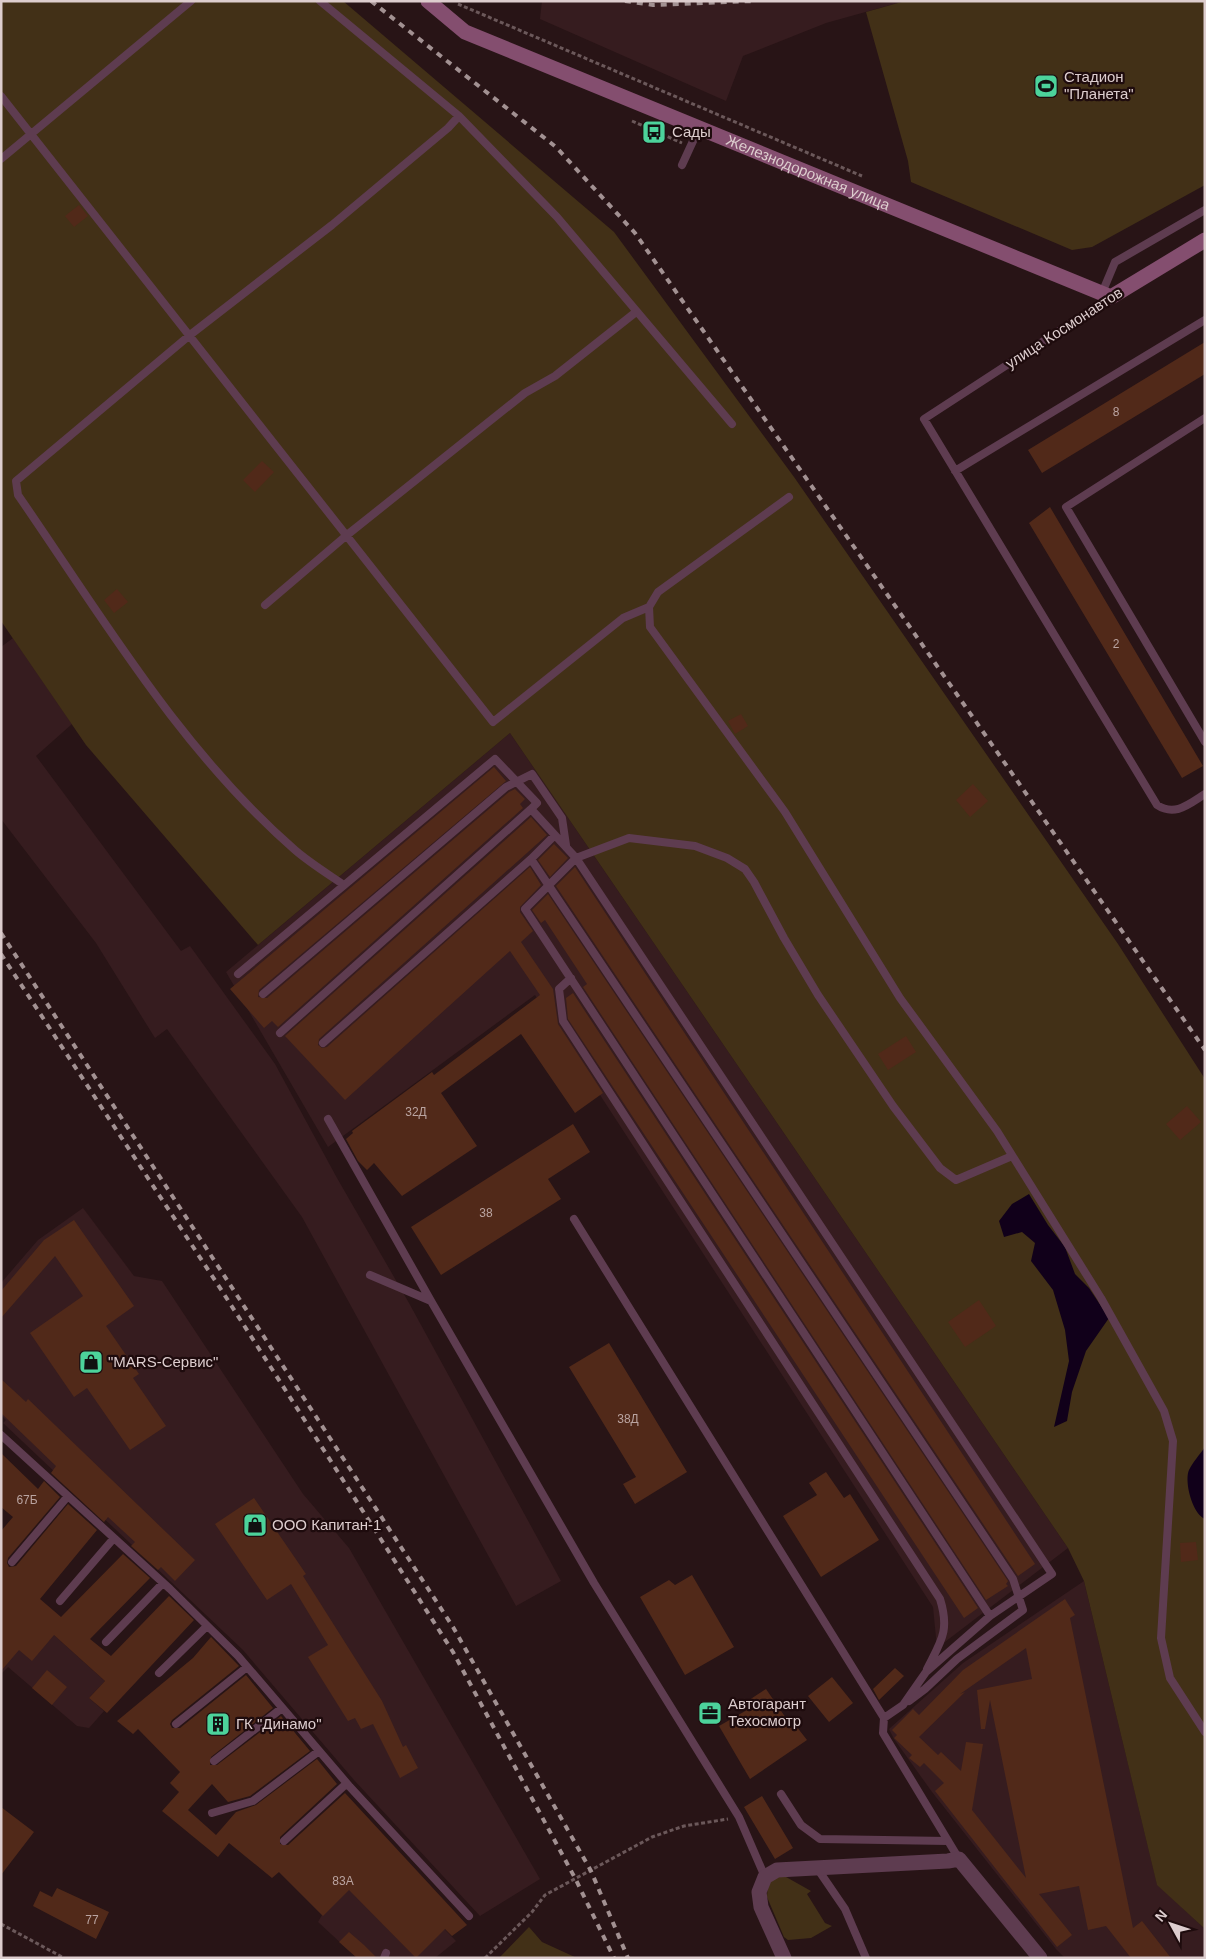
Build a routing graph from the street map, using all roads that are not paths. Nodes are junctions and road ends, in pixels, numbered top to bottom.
1 (190, 1) edge
2 (320, 1) edge
3 (428, 1) edge
4 (1, 96) edge
5 (459, 116) junction
6 (699, 128) junction
7 (31, 135) junction
8 (1, 159) edge
9 (682, 165) dead end
10 (1205, 210) edge
11 (1205, 240) edge
12 (1107, 295) junction
13 (636, 312) junction
14 (1205, 320) edge
15 (190, 335) junction
16 (1205, 418) edge
17 (732, 424) dead end
18 (955, 471) junction
19 (789, 496) dead end
20 (347, 535) junction
21 (265, 605) dead end
22 (649, 608) junction
23 (1205, 742) edge
24 (1205, 794) edge
25 (531, 809) junction
26 (555, 836) junction
27 (566, 845) junction
28 (576, 858) junction
29 (531, 859) junction
30 (344, 885) junction
31 (238, 974) dead end
32 (571, 978) junction
33 (263, 994) dead end
34 (280, 1033) dead end
35 (323, 1043) dead end
36 (328, 1120) dead end
37 (1012, 1156) junction
38 (574, 1219) dead end
39 (370, 1275) dead end
40 (431, 1301) junction
41 (1, 1435) edge
42 (68, 1496) junction
43 (114, 1538) junction
44 (12, 1562) dead end
45 (163, 1583) junction
46 (60, 1601) dead end
47 (990, 1616) junction
48 (207, 1626) junction
49 (106, 1642) dead end
50 (247, 1667) junction
51 (926, 1672) junction
52 (159, 1673) dead end
53 (903, 1705) junction
54 (282, 1708) junction
55 (884, 1718) junction
56 (176, 1724) dead end
57 (1205, 1732) edge
58 (318, 1751) junction
59 (214, 1761) dead end
60 (346, 1784) junction
61 (781, 1794) dead end
62 (212, 1813) dead end
63 (284, 1841) dead end
64 (948, 1841) junction
65 (959, 1858) junction
66 (817, 1868) junction
67 (765, 1877) junction
68 (469, 1916) dead end
69 (784, 1958) edge
70 (866, 1958) edge
71 (1040, 1958) edge

1 - 7 lane
2 - 5 lane
3 - 6 street, Железнодорожная улица
4 - 7 lane
5 - 13 lane
5 - 15 lane
6 - 9 lane
6 - 12 street, Железнодорожная улица
7 - 8 lane
7 - 15 lane
10 - 12 lane
11 - 12 street, улица Космонавтов
12 - 18 lane, улица Космонавтов
13 - 17 lane
13 - 20 lane
14 - 18 lane
15 - 20 lane
15 - 30 lane
16 - 23 lane
18 - 24 lane
19 - 22 lane
20 - 21 lane
20 - 22 lane
22 - 37 lane
25 - 26 lane
25 - 30 lane
25 - 34 lane
26 - 27 lane
26 - 29 lane
27 - 28 lane
27 - 33 lane
28 - 32 lane
28 - 37 lane
28 - 47 lane
29 - 35 lane
29 - 53 lane
30 - 31 lane
32 - 47 lane
32 - 51 lane
36 - 40 lane
37 - 57 lane
38 - 55 lane
39 - 40 lane
40 - 67 lane
41 - 42 lane
42 - 43 lane
42 - 44 lane
43 - 45 lane
43 - 46 lane
45 - 48 lane
45 - 49 lane
47 - 51 lane
48 - 50 lane
48 - 52 lane
50 - 54 lane
50 - 56 lane
51 - 53 lane
53 - 55 lane
54 - 58 lane
54 - 59 lane
55 - 64 lane
58 - 60 lane
58 - 62 lane
60 - 63 lane
60 - 68 lane
61 - 64 lane
64 - 65 lane
65 - 66 street
65 - 71 street
66 - 67 street
66 - 70 lane
67 - 69 street

